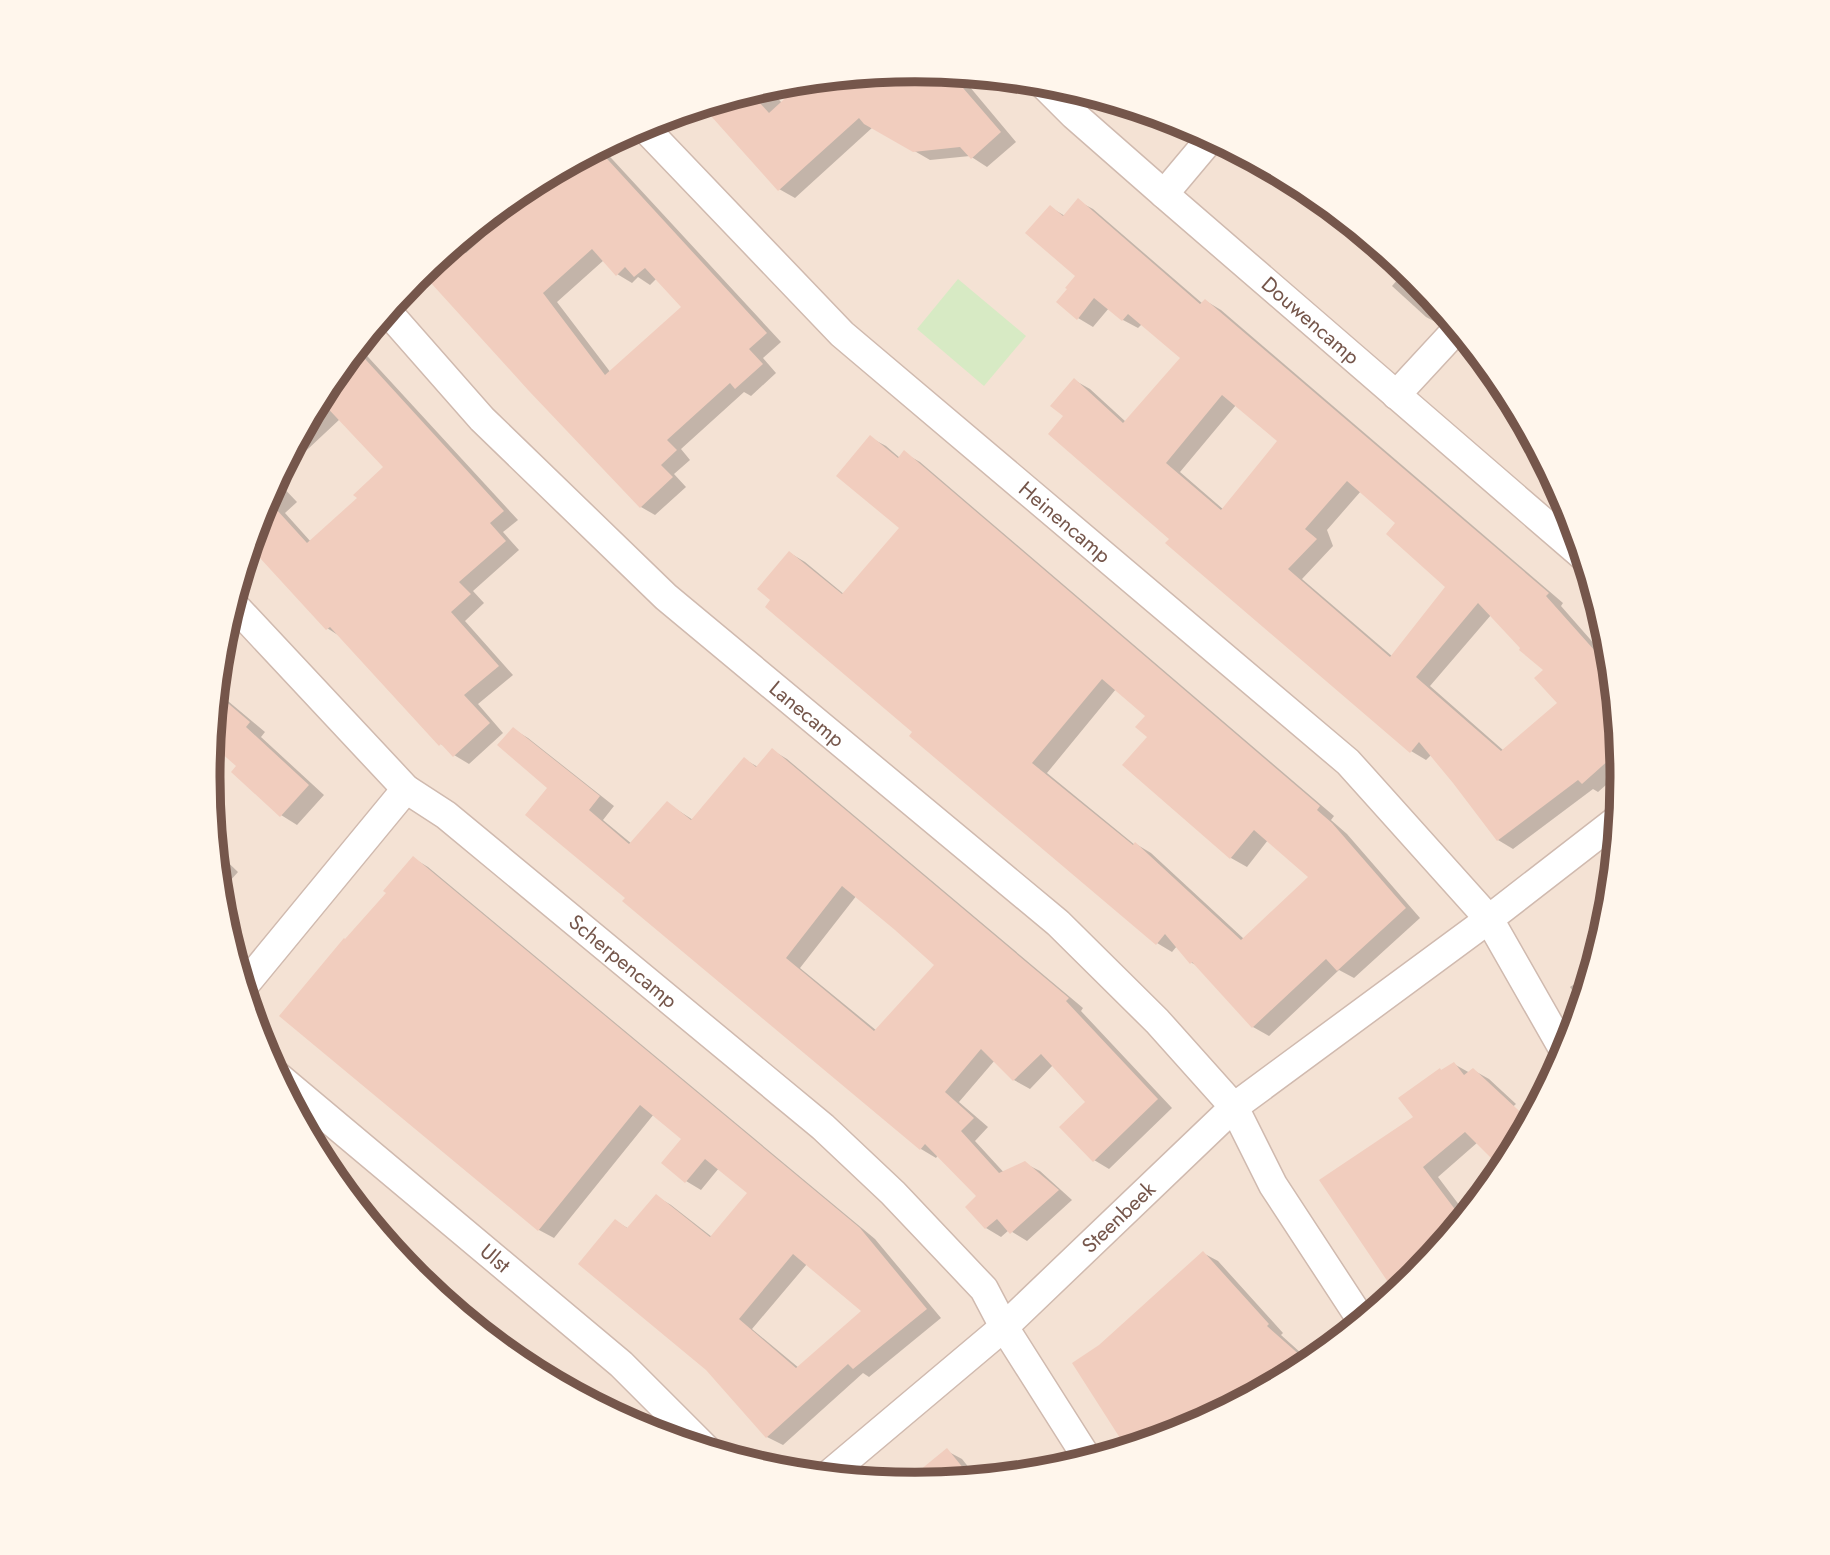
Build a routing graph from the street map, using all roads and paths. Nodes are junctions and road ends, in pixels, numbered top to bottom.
1 (1056, 97) edge
2 (651, 134) edge
3 (1205, 146) edge
4 (1164, 194) junction
5 (393, 318) edge
6 (1451, 335) edge
7 (1396, 396) junction
8 (1569, 545) edge
9 (240, 611) edge
10 (406, 789) junction
11 (1609, 826) edge
12 (1489, 919) junction
13 (250, 979) edge
14 (1558, 1041) edge
15 (293, 1089) edge
16 (1234, 1107) junction
17 (1357, 1313) edge
18 (1004, 1327) junction
19 (693, 1436) edge
20 (1083, 1452) edge
21 (836, 1468) edge

1 - 4 street, Douwencamp
2 - 12 street, Heinencamp
3 - 4 street
4 - 7 street, Douwencamp
5 - 16 street, Lanecamp
6 - 7 street
7 - 8 street, Douwencamp
9 - 10 street, Scherpencamp
10 - 13 street
10 - 18 street, Scherpencamp
11 - 12 street, Steenbeek
12 - 14 street
12 - 16 street, Steenbeek
15 - 19 street, Ulst
16 - 17 street
16 - 18 street, Steenbeek
18 - 20 street
18 - 21 street, Steenbeek

